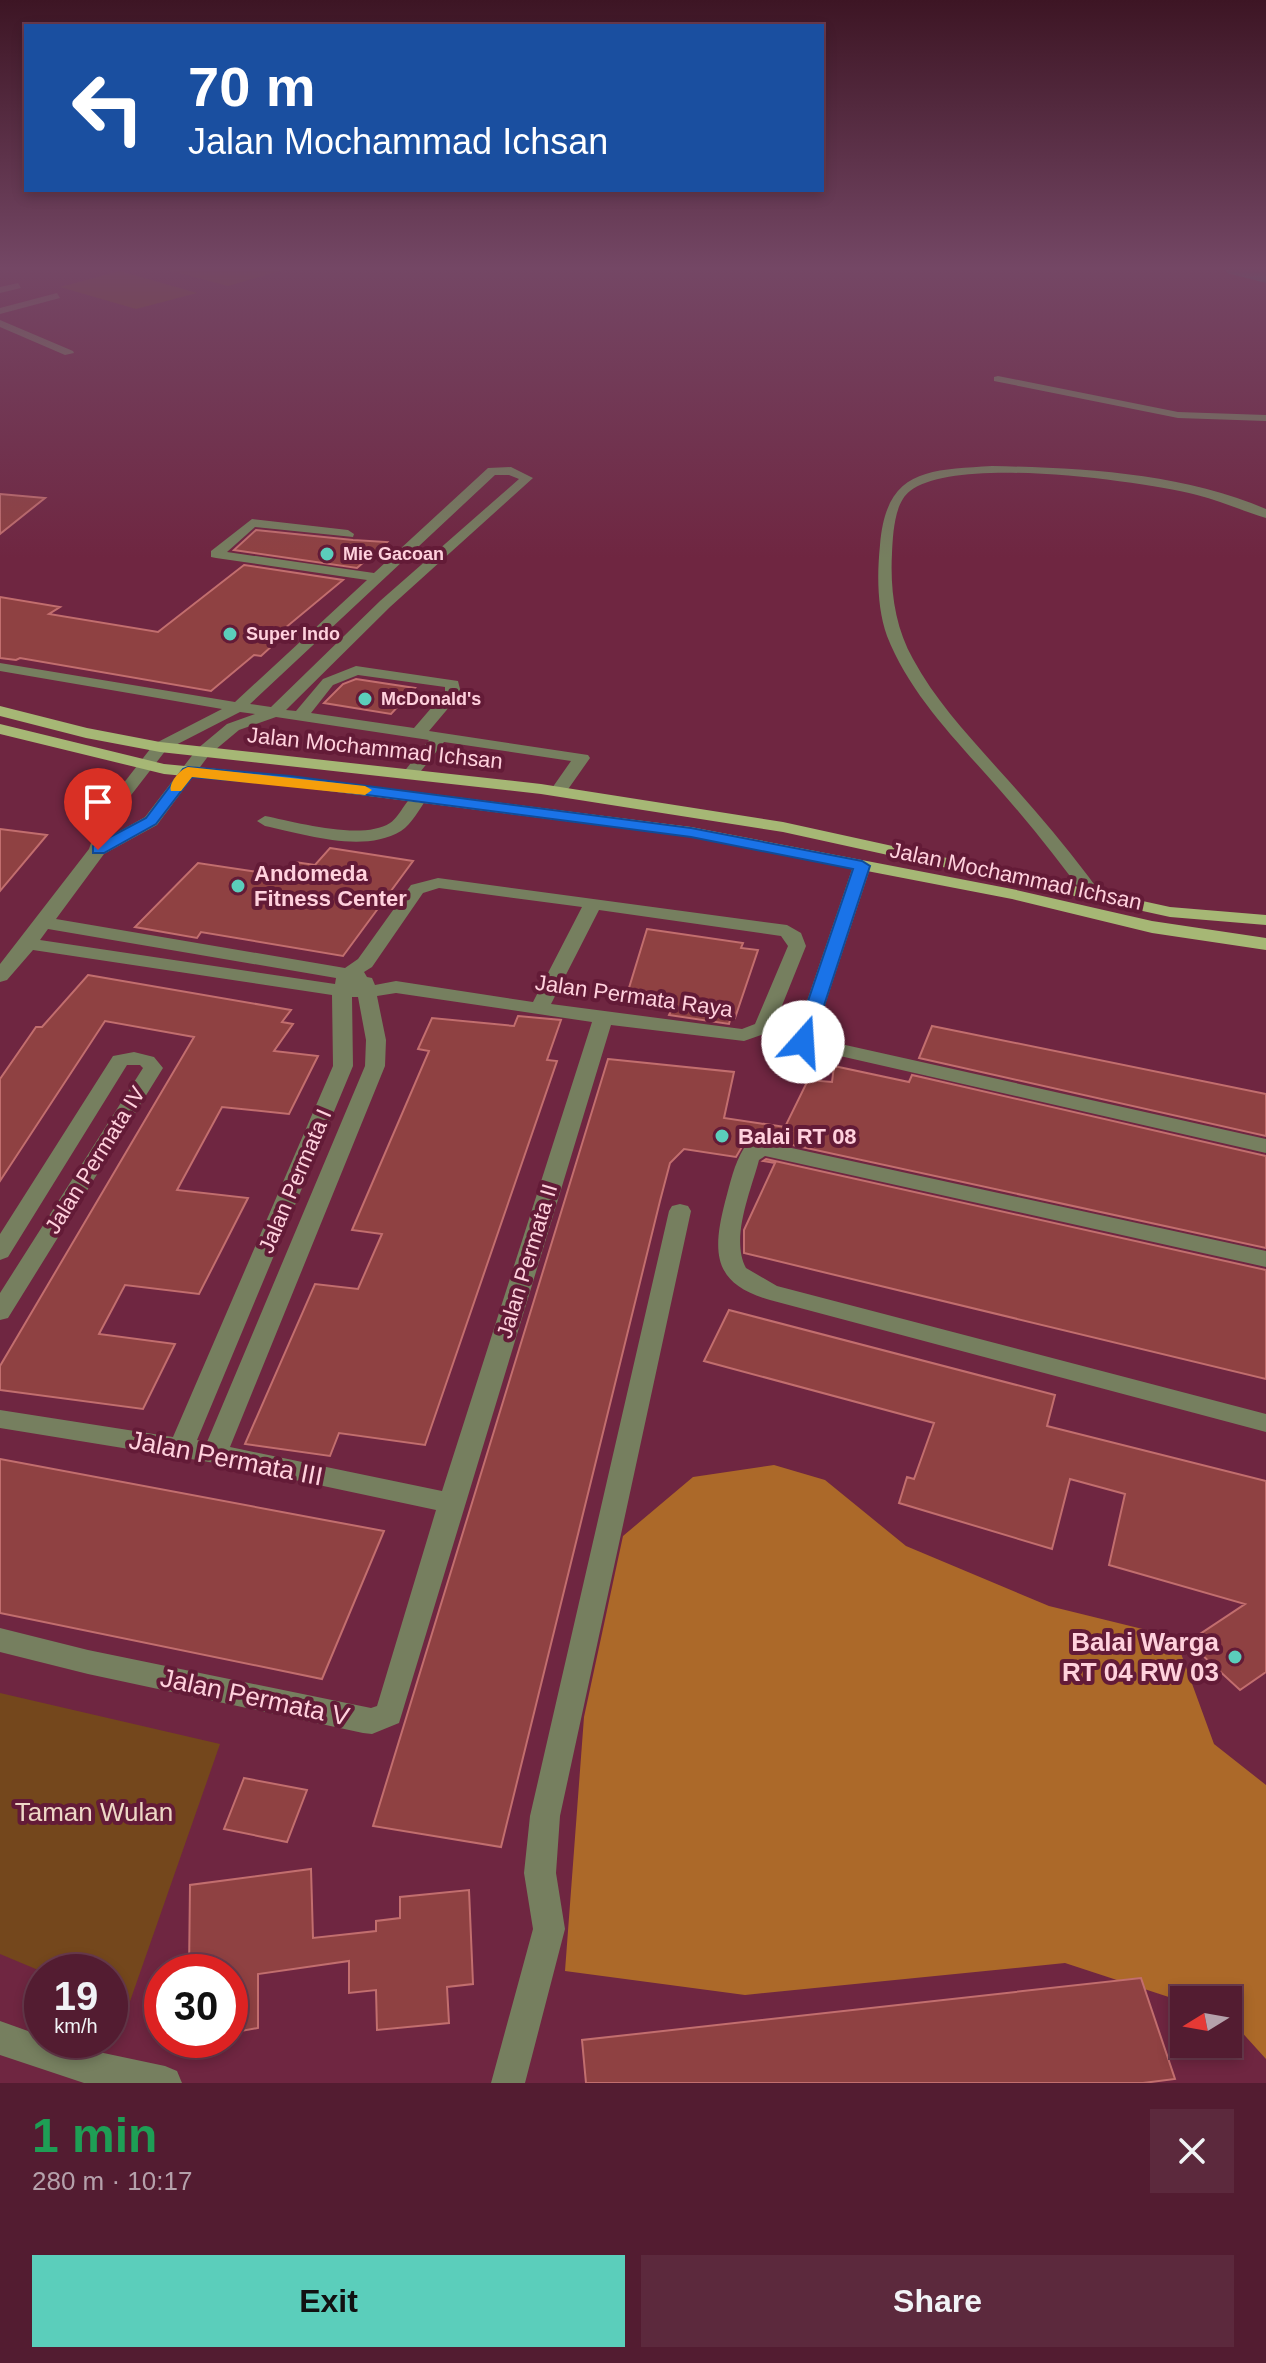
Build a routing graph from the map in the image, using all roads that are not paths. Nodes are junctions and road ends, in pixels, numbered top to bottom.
1 (998, 379) dead end
2 (1266, 418) edge
3 (1266, 514) edge
4 (348, 534) dead end
5 (375, 577) junction
6 (356, 597) junction
7 (385, 604) junction
8 (0, 667) edge
9 (238, 707) junction
10 (0, 711) edge
11 (274, 713) junction
12 (300, 716) junction
13 (0, 729) edge
14 (418, 733) junction
15 (440, 737) junction
16 (160, 747) junction
17 (203, 752) junction
18 (144, 765) junction
19 (188, 772) junction
20 (411, 773) junction
21 (558, 791) junction
22 (420, 797) junction
23 (265, 821) dead end
24 (783, 827) junction
25 (774, 849) junction
26 (98, 850) junction
27 (862, 866) junction
28 (1093, 895) junction
29 (593, 904) junction
30 (1266, 920) edge
31 (44, 923) junction
32 (28, 944) junction
33 (1266, 944) edge
34 (0, 976) edge
35 (357, 979) junction
36 (540, 1007) junction
37 (603, 1018) junction
38 (343, 1066) junction
39 (375, 1066) junction
40 (1266, 1146) edge
41 (28, 1208) junction
42 (680, 1211) dead end
43 (60, 1215) junction
44 (267, 1249) junction
45 (0, 1252) edge
46 (297, 1253) junction
47 (1266, 1259) edge
48 (0, 1312) edge
49 (0, 1419) edge
50 (1266, 1423) edge
51 (181, 1448) junction
52 (215, 1453) junction
53 (451, 1503) junction
54 (0, 1640) edge
55 (0, 2038) edge
56 (157, 2082) edge
57 (508, 2083) edge

1 - 2 street
3 - 28 street
4 - 5 street
5 - 6 street
5 - 7 street
6 - 7 street
6 - 9 street
7 - 11 street
8 - 9 street
9 - 11 street
9 - 16 street
10 - 16 main road, Jalan Mochammad Ichsan
11 - 12 street
11 - 17 street
12 - 14 street
12 - 14 street
13 - 18 main road, Jalan Mochammad Ichsan
14 - 15 street
15 - 20 street
15 - 21 street
16 - 17 main road, Jalan Mochammad Ichsan
16 - 18 street
17 - 19 street
17 - 20 main road, Jalan Mochammad Ichsan
18 - 19 main road, Jalan Mochammad Ichsan
18 - 26 street
19 - 22 main road, Jalan Mochammad Ichsan
19 - 26 street
20 - 21 main road, Jalan Mochammad Ichsan
21 - 24 main road, Jalan Mochammad Ichsan
22 - 23 street
22 - 25 main road, Jalan Mochammad Ichsan
24 - 25 main road
24 - 28 main road, Jalan Mochammad Ichsan
25 - 27 main road, Jalan Mochammad Ichsan
26 - 31 street
27 - 33 main road, Jalan Mochammad Ichsan
27 - 40 street
28 - 30 main road, Jalan Mochammad Ichsan
29 - 35 street, Jalan Permata Raya
29 - 36 street
29 - 37 street, Jalan Permata Raya
31 - 32 street
31 - 35 street
32 - 34 street
32 - 35 street
35 - 36 street, Jalan Permata Raya
35 - 38 street, Jalan Permata I
35 - 39 street
36 - 37 street, Jalan Permata Raya
37 - 53 street, Jalan Permata II
38 - 39 street
38 - 44 street, Jalan Permata I
39 - 46 street, Jalan Permata I
41 - 43 street
41 - 43 street, Jalan Permata IV
41 - 45 street, Jalan Permata IV
42 - 57 street
43 - 48 street, Jalan Permata IV
44 - 46 street
44 - 51 street, Jalan Permata I
46 - 52 street, Jalan Permata I
47 - 50 street
49 - 51 street, Jalan Permata III
51 - 52 street, Jalan Permata III
52 - 53 street, Jalan Permata III
53 - 54 street, Jalan Permata V
55 - 56 street

